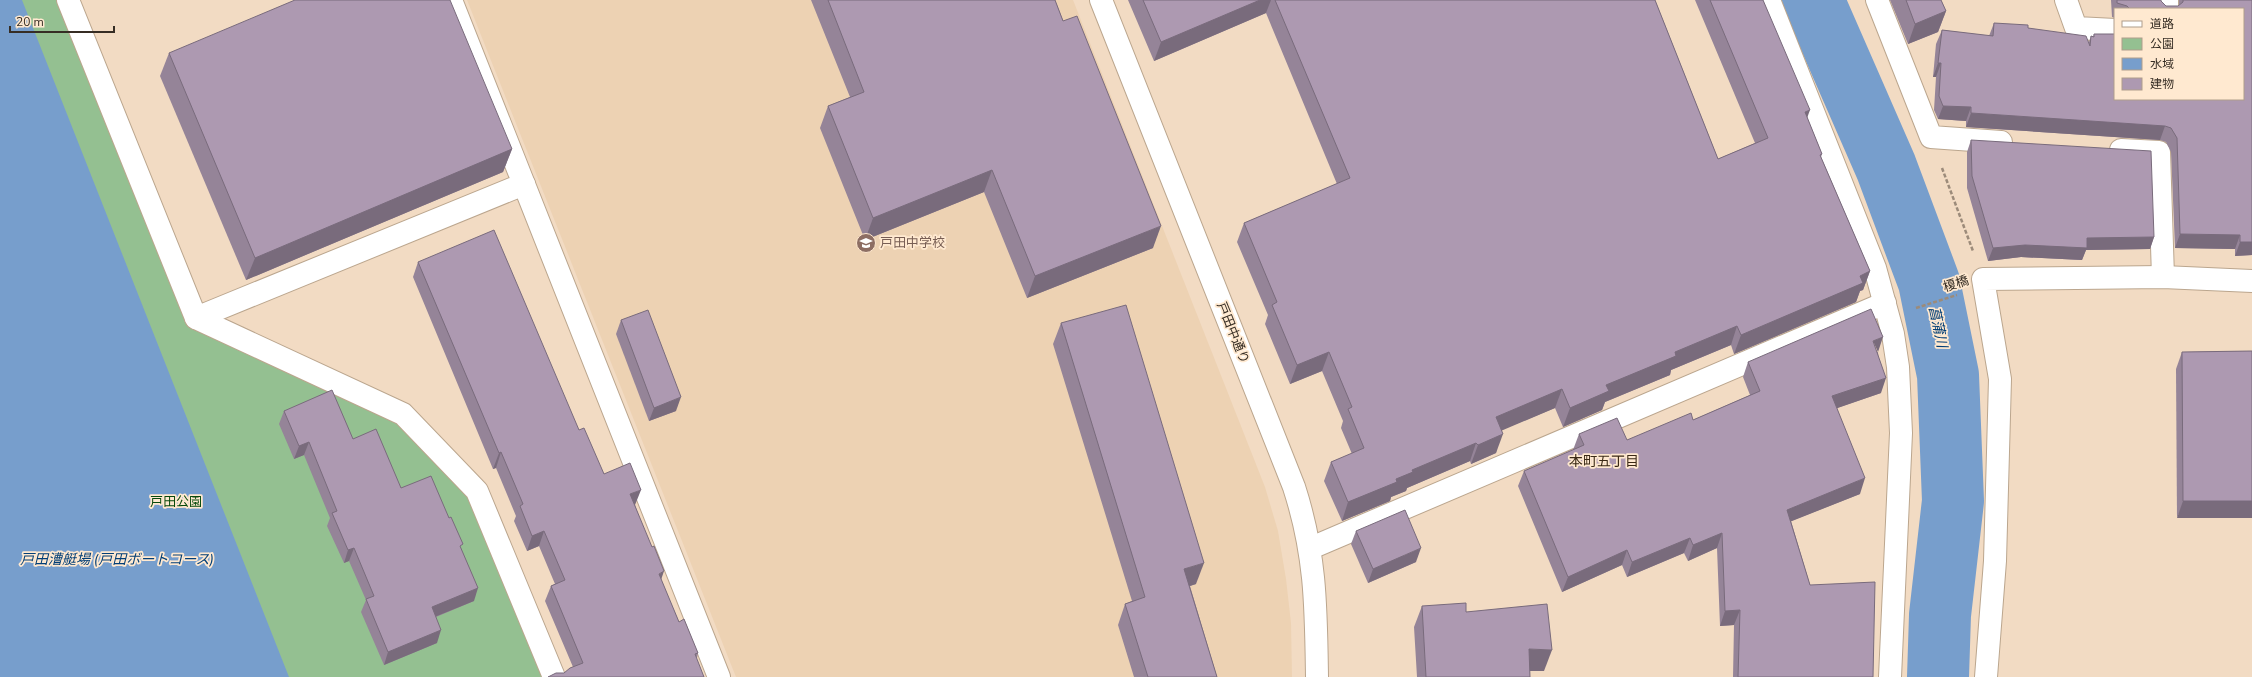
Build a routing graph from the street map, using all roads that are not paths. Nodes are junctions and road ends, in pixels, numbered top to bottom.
1 (68, 0) edge
2 (451, 0) edge
3 (1101, 0) edge
4 (1769, 0) edge
5 (1877, 0) edge
6 (2066, 0) edge
7 (2114, 30) edge
8 (2017, 143) edge
9 (2104, 149) edge
10 (524, 184) junction
11 (2163, 277) junction
12 (2252, 281) edge
13 (1885, 303) junction
14 (196, 318) junction
15 (1310, 548) junction
16 (554, 677) edge
17 (719, 677) edge
18 (1317, 677) edge
19 (1890, 677) edge
20 (1986, 677) edge

1 - 14 street
2 - 10 street
3 - 15 street, 戸田中通り
4 - 13 street
5 - 8 street
6 - 7 street
9 - 11 street
10 - 14 street
10 - 17 street
11 - 12 street
11 - 20 street
13 - 15 street
13 - 19 street
14 - 16 street
15 - 18 street, 戸田中通り

